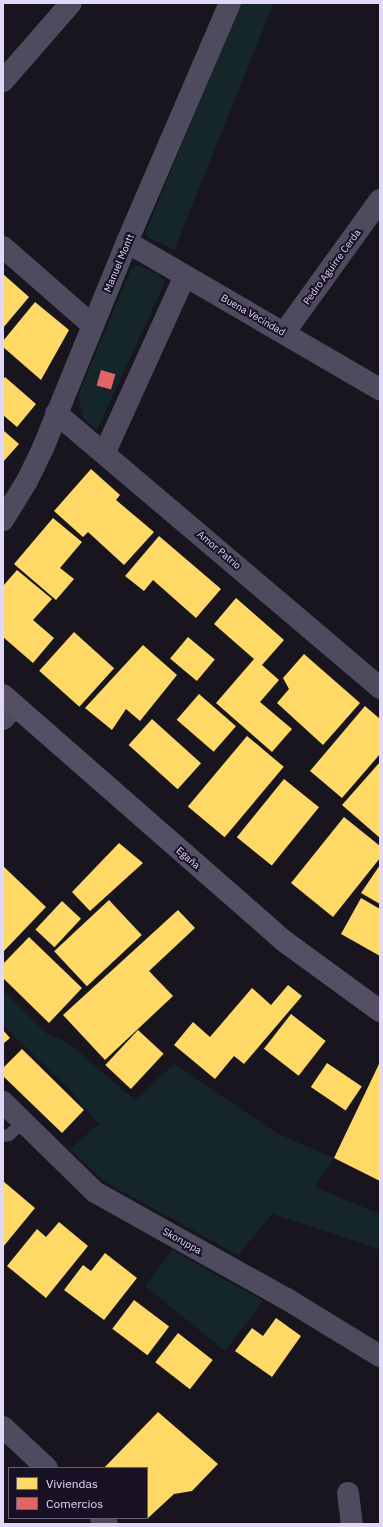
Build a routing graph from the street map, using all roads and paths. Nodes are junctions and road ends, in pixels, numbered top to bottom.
1 (71, 3) edge
2 (230, 3) edge
3 (3, 80) edge
4 (380, 200) edge
5 (127, 242) junction
6 (3, 247) edge
7 (185, 276) junction
8 (92, 326) junction
9 (284, 333) junction
10 (380, 389) edge
11 (56, 413) junction
12 (104, 452) junction
13 (3, 520) edge
14 (380, 688) edge
15 (7, 706) edge
16 (380, 1011) edge
17 (3, 1102) edge
18 (23, 1122) junction
19 (3, 1136) edge
20 (380, 1356) edge
21 (3, 1427) edge
22 (46, 1467) edge
23 (348, 1493) dead end
24 (352, 1524) edge

1 - 3 street
2 - 5 street, Manuel Montt
4 - 9 street, Pedro Aguirre Cerda
5 - 7 street, Buena Vecindad
5 - 8 street, Manuel Montt
6 - 8 street
7 - 9 street, Buena Vecindad
7 - 12 street
8 - 11 street, Manuel Montt
9 - 10 street, Buena Vecindad
11 - 12 street, Amor Patrio
11 - 13 street, Manuel Montt
12 - 14 street, Amor Patrio
15 - 16 main road, Egaña
17 - 18 street, Skoruppa
18 - 19 lane
18 - 20 street, Skoruppa
21 - 22 street
23 - 24 street

